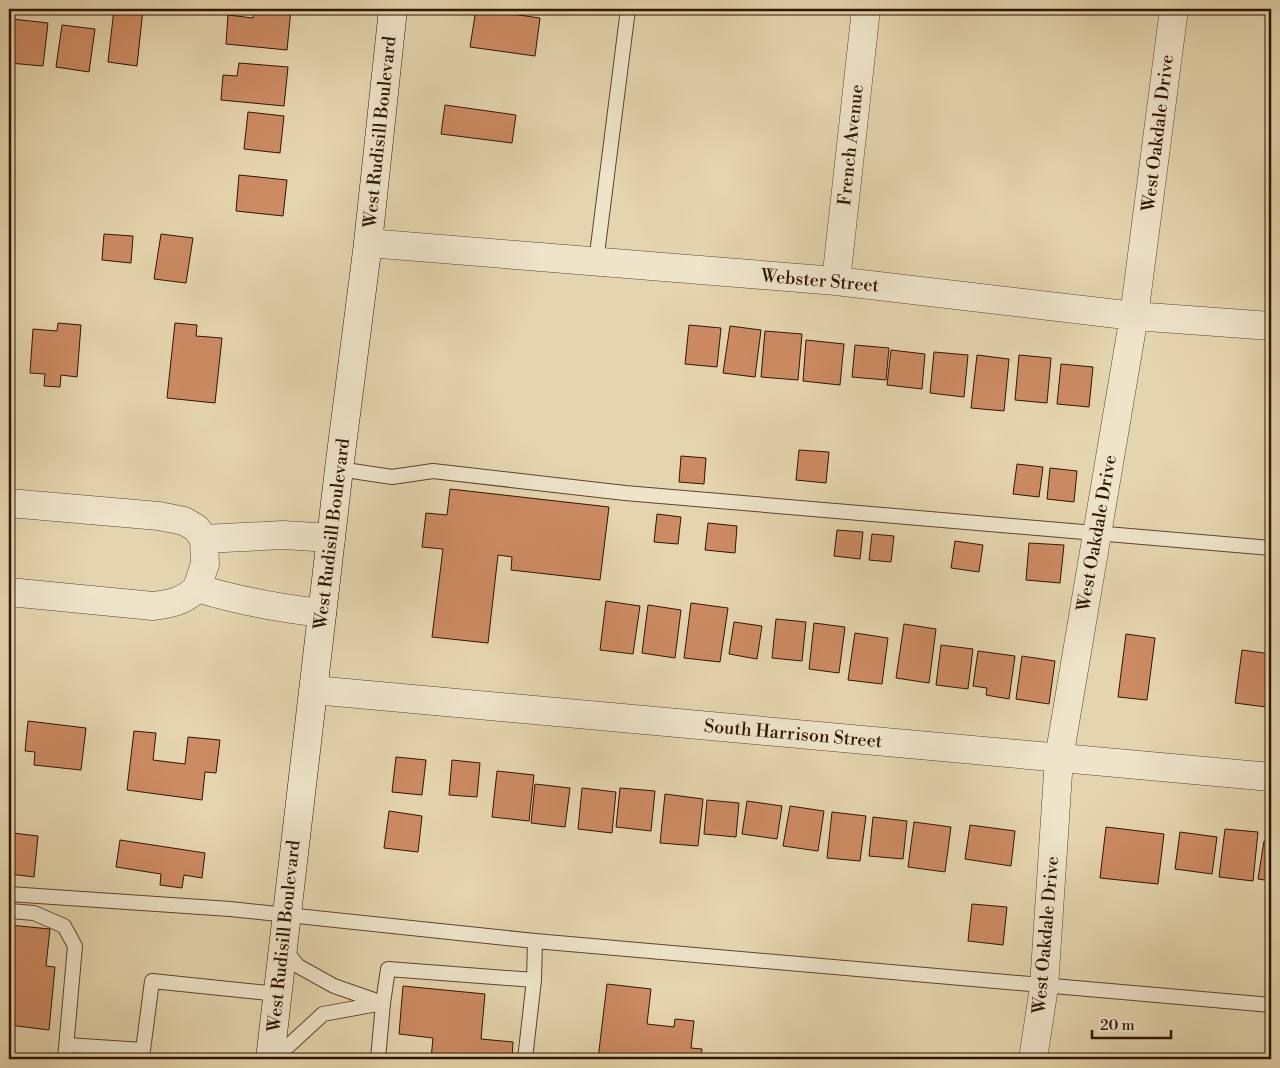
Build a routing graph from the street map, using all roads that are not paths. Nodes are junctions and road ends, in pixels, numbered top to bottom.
1 (393, 9) edge
2 (628, 9) edge
3 (866, 9) edge
4 (1174, 9) edge
5 (368, 243) junction
6 (596, 262) junction
7 (836, 281) junction
8 (1134, 316) junction
9 (1271, 326) edge
10 (339, 469) junction
11 (9, 503) edge
12 (1097, 533) junction
13 (332, 538) junction
14 (204, 539) junction
15 (1271, 548) edge
16 (197, 588) junction
17 (9, 592) edge
18 (322, 613) junction
19 (314, 690) junction
20 (1058, 758) junction
21 (1271, 777) edge
22 (9, 894) edge
23 (9, 911) edge
24 (286, 915) junction
25 (535, 941) junction
26 (283, 948) junction
27 (534, 980) junction
28 (1044, 987) junction
29 (278, 994) junction
30 (382, 1003) junction
31 (1271, 1005) edge
32 (66, 1045) junction
33 (65, 1059) edge
34 (270, 1059) edge
35 (274, 1059) edge
36 (378, 1059) edge
37 (525, 1059) edge
38 (1033, 1059) edge

1 - 5 street, West Rudisill Boulevard
2 - 6 lane
3 - 7 street, French Avenue
4 - 8 street, West Oakdale Drive
5 - 6 street, Webster Street
5 - 10 street, West Rudisill Boulevard
6 - 7 street, Webster Street
7 - 8 street, Webster Street
8 - 9 street, Webster Street
8 - 12 street, West Oakdale Drive
10 - 12 lane
10 - 13 street, West Rudisill Boulevard
11 - 14 street
12 - 15 lane
12 - 20 street, West Oakdale Drive
13 - 14 street
13 - 18 street, West Rudisill Boulevard
14 - 16 street
16 - 17 street
16 - 18 street
18 - 19 street, West Rudisill Boulevard
19 - 20 street, South Harrison Street
19 - 24 street, West Rudisill Boulevard
20 - 21 street, South Harrison Street
20 - 28 street, West Oakdale Drive
22 - 24 lane
23 - 32 lane
24 - 25 lane
24 - 26 street, West Rudisill Boulevard
25 - 27 lane
25 - 28 lane
26 - 29 street, West Rudisill Boulevard
26 - 30 lane
27 - 30 lane
27 - 37 lane
28 - 31 lane
28 - 38 street, West Oakdale Drive
29 - 32 lane
29 - 34 street, West Rudisill Boulevard
30 - 35 lane
30 - 36 lane
32 - 33 lane

